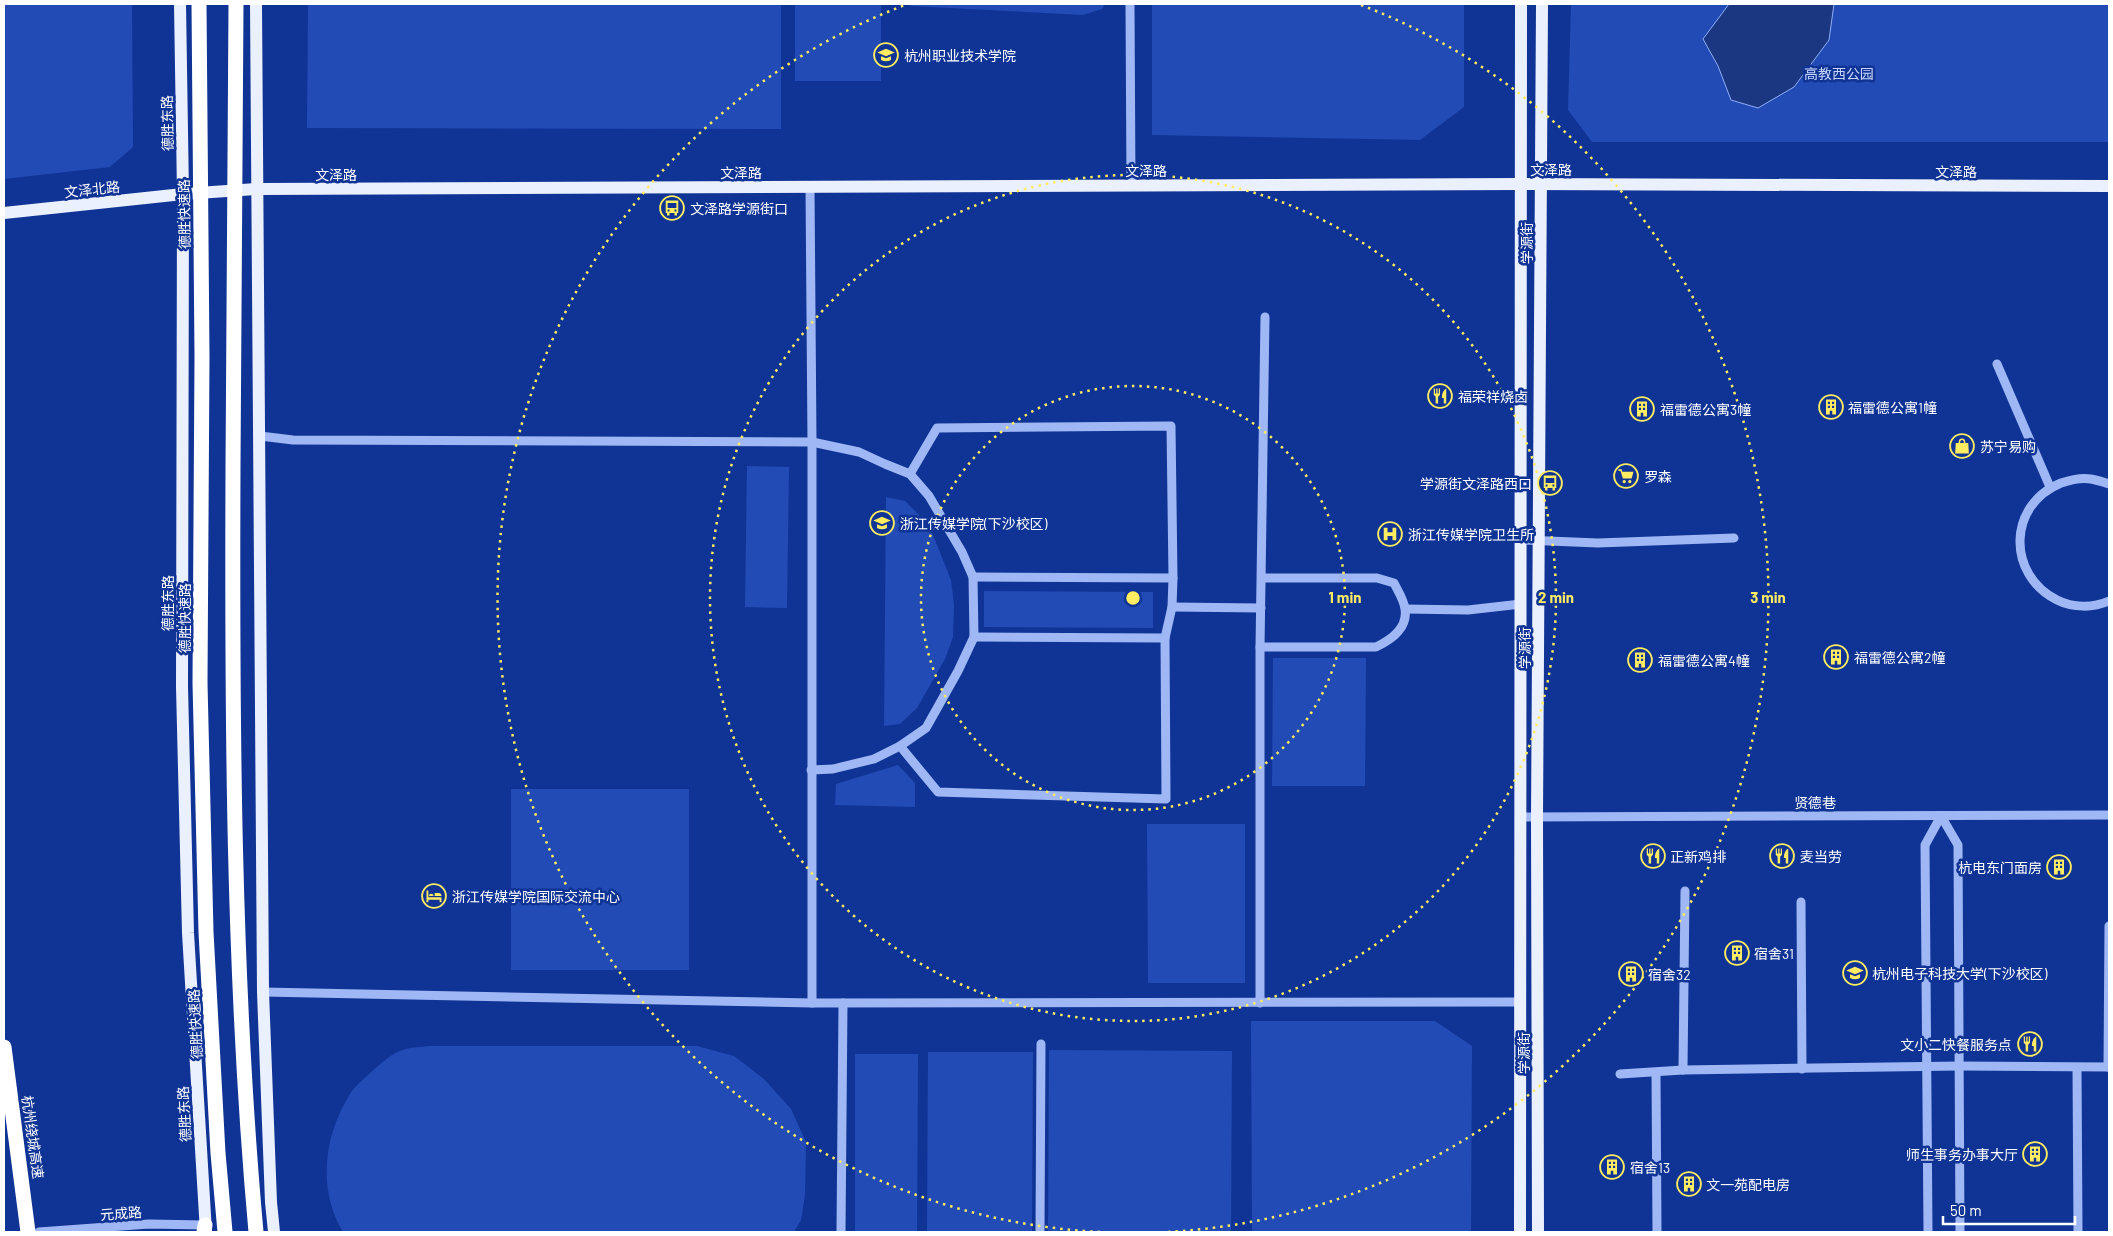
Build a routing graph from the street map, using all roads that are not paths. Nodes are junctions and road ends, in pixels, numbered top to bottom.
1 (180, 4) edge
2 (198, 4) edge
3 (236, 4) edge
4 (256, 4) edge
5 (1130, 4) edge
6 (1521, 4) edge
7 (1542, 4) edge
8 (1521, 184) junction
9 (1542, 184) junction
10 (1131, 186) junction
11 (2109, 186) edge
12 (810, 187) junction
13 (257, 189) junction
14 (183, 194) junction
15 (4, 213) edge
16 (1265, 317) dead end
17 (1998, 364) dead end
18 (260, 436) junction
19 (812, 442) junction
20 (910, 474) junction
21 (2109, 484) edge
22 (2050, 488) junction
23 (1734, 538) dead end
24 (1521, 540) junction
25 (1539, 541) junction
26 (973, 577) junction
27 (1173, 578) junction
28 (1262, 578) junction
29 (2109, 601) edge
30 (1521, 604) junction
31 (1172, 607) junction
32 (1261, 608) junction
33 (1406, 609) junction
34 (974, 637) junction
35 (1165, 638) junction
36 (1260, 647) junction
37 (900, 746) junction
38 (811, 770) junction
39 (1941, 816) junction
40 (2109, 816) edge
41 (1520, 817) junction
42 (1537, 817) junction
43 (1685, 892) dead end
44 (1801, 902) dead end
45 (2109, 926) edge
46 (263, 992) junction
47 (1520, 1002) junction
48 (812, 1003) junction
49 (843, 1003) junction
50 (1260, 1003) junction
51 (1042, 1044) dead end
52 (4, 1047) edge
53 (1959, 1066) junction
54 (1926, 1067) junction
55 (2109, 1067) edge
56 (1802, 1068) junction
57 (2077, 1068) junction
58 (1683, 1070) junction
59 (1656, 1073) junction
60 (1620, 1074) dead end
61 (205, 1230) edge
62 (28, 1232) edge
63 (39, 1232) edge
64 (225, 1232) edge
65 (256, 1232) edge
66 (274, 1232) edge
67 (840, 1232) edge
68 (1040, 1232) edge
69 (1520, 1232) edge
70 (1538, 1232) edge
71 (1657, 1232) edge
72 (1928, 1232) edge
73 (1960, 1232) edge
74 (2078, 1232) edge

1 - 14 main road, 德胜东路
2 - 64 highway, 德胜快速路, bridge
3 - 65 highway, bridge
4 - 13 main road
5 - 10 street
6 - 8 main road, 学源街
7 - 9 main road, 学源街
8 - 9 main road, 文泽路
8 - 10 main road, 文泽路
8 - 24 main road, 学源街
9 - 11 main road, 文泽路
9 - 25 main road, 学源街
10 - 12 main road, 文泽路
12 - 13 main road, 文泽路
12 - 19 street
13 - 14 main road, 文泽路
13 - 18 main road
14 - 15 main road, 文泽北路
14 - 61 main road, 德胜东路
16 - 28 street
17 - 22 street
18 - 19 street
18 - 46 main road
19 - 20 street
19 - 38 street
20 - 26 street
20 - 27 street
21 - 22 street
22 - 29 street
23 - 25 street
24 - 25 street
24 - 30 main road, 学源街
25 - 42 main road, 学源街
26 - 27 street
26 - 34 street
27 - 31 street
28 - 32 street
28 - 33 street
30 - 33 street
30 - 41 main road, 学源街
31 - 32 street
31 - 35 street
32 - 36 street
33 - 36 street
34 - 35 street
34 - 37 street
35 - 37 street
36 - 50 street
37 - 38 street
38 - 48 street
39 - 40 street, 贤德巷
39 - 42 street, 贤德巷
39 - 53 street
39 - 54 street
41 - 42 street, 贤德巷
41 - 47 main road, 学源街
42 - 70 main road, 学源街
43 - 58 street
44 - 56 street
45 - 55 street
46 - 48 street
46 - 66 main road
47 - 50 street
47 - 69 main road, 学源街
48 - 49 street
49 - 50 street
49 - 67 street
51 - 68 street
52 - 62 highway, 杭州绕城高速
53 - 54 street
53 - 57 street
53 - 73 street
54 - 56 street
54 - 72 street
55 - 57 street
56 - 58 street
57 - 74 street
58 - 59 street
59 - 60 street
59 - 71 street
61 - 63 street, 元成路

